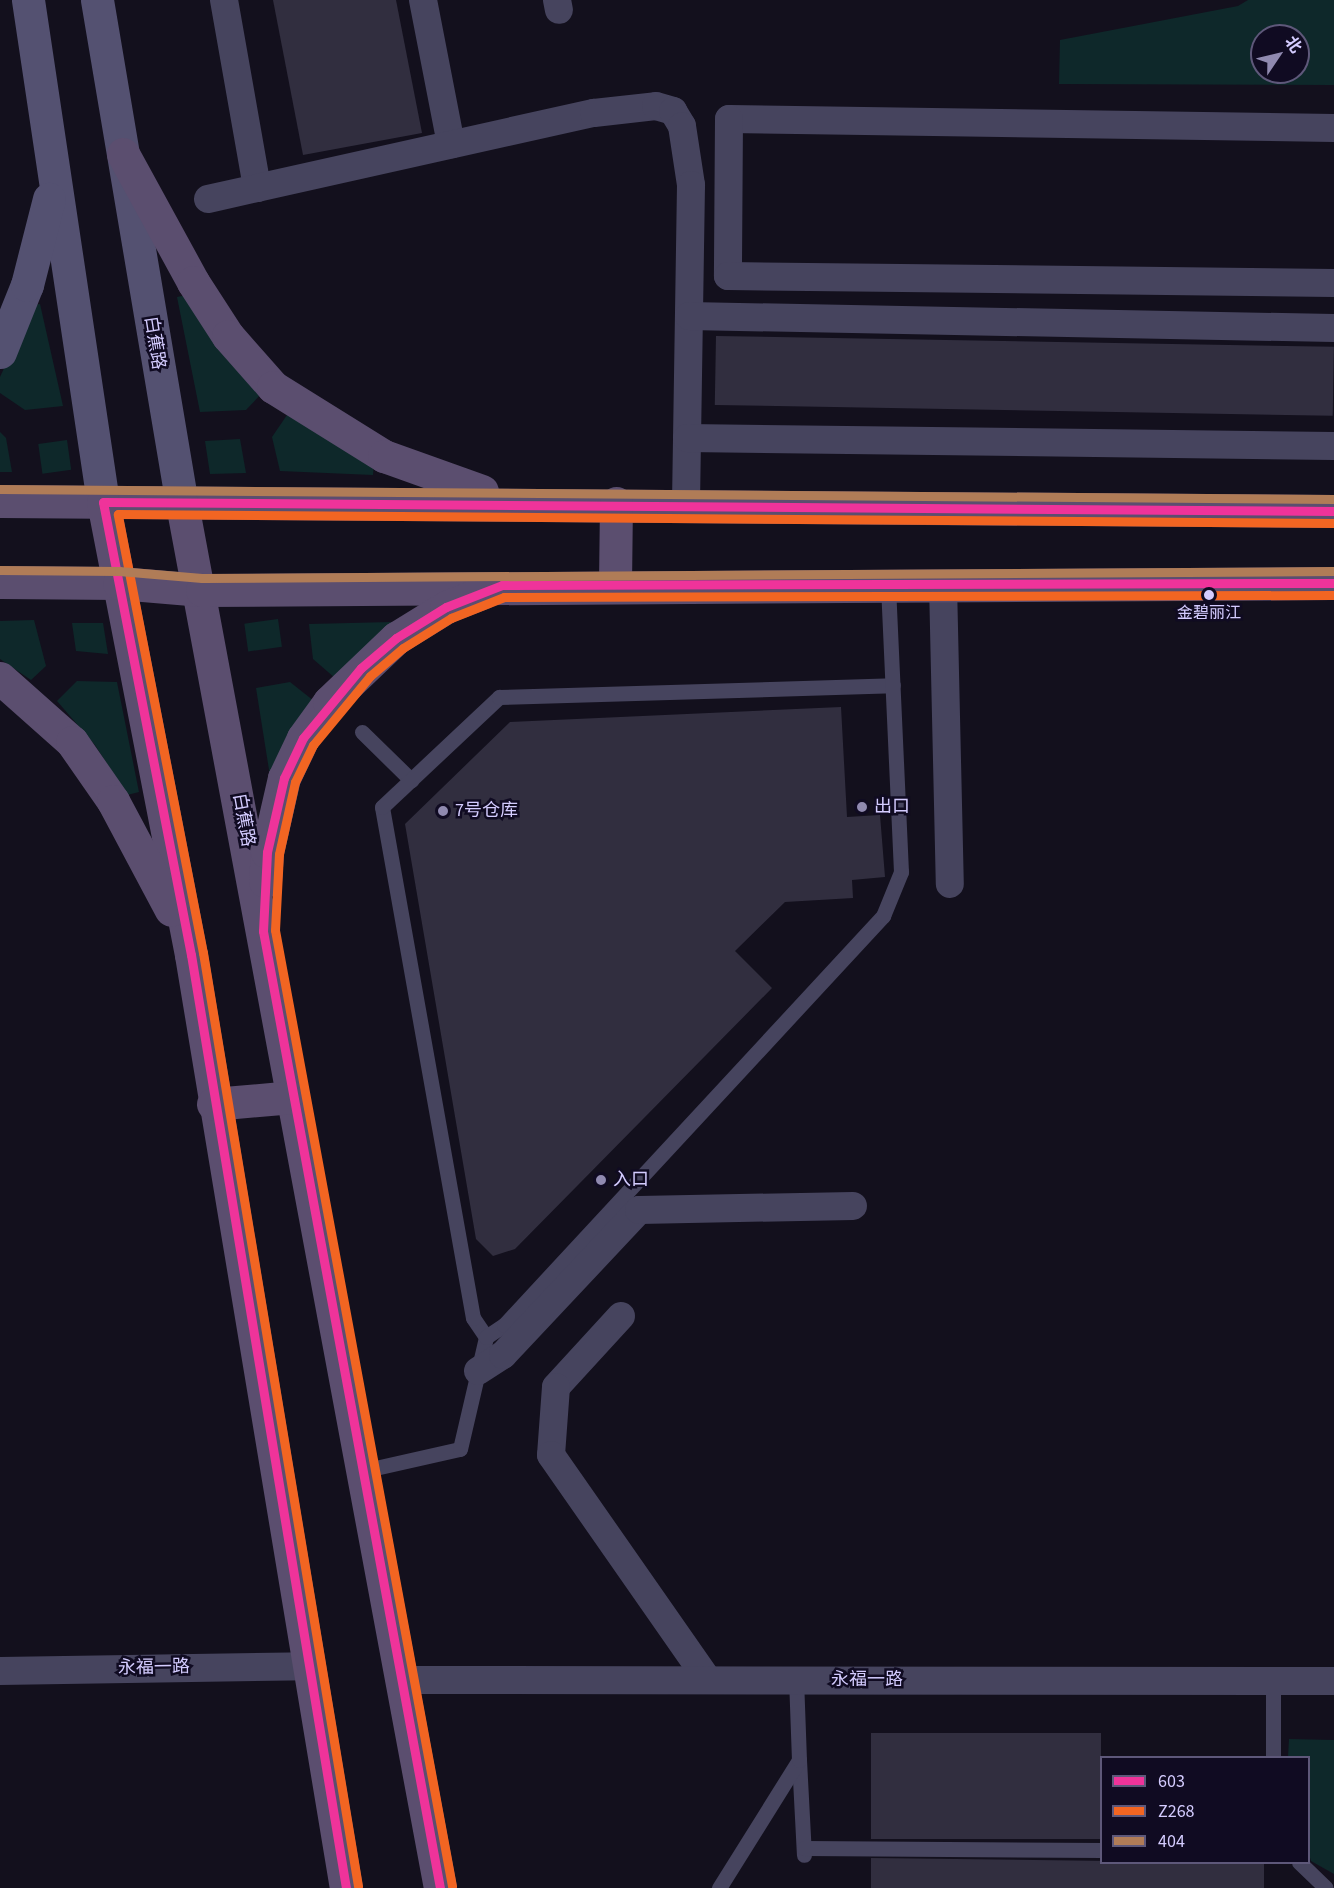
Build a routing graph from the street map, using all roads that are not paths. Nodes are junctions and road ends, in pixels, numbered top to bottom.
1 (28, 0) edge
2 (97, 0) edge
3 (224, 0) edge
4 (423, 0) edge
5 (1334, 128) edge
6 (451, 144) junction
7 (123, 154) junction
8 (53, 168) junction
9 (257, 188) junction
10 (208, 199) dead end
11 (1334, 283) edge
12 (689, 316) junction
13 (1334, 328) edge
14 (0, 352) edge
15 (687, 438) junction
16 (1334, 446) edge
17 (0, 501) edge
18 (103, 502) junction
19 (524, 502) junction
20 (616, 503) junction
21 (686, 503) junction
22 (182, 504) junction
23 (1334, 511) edge
24 (0, 582) edge
25 (119, 582) junction
26 (1334, 583) edge
27 (615, 584) junction
28 (888, 584) junction
29 (943, 584) junction
30 (502, 585) junction
31 (202, 590) junction
32 (0, 678) edge
33 (893, 685) junction
34 (362, 732) dead end
35 (411, 780) junction
36 (950, 884) dead end
37 (263, 931) junction
38 (191, 955) junction
39 (293, 1097) junction
40 (213, 1104) junction
41 (853, 1206) dead end
42 (621, 1316) dead end
43 (486, 1337) junction
44 (478, 1371) junction
45 (362, 1471) junction
46 (307, 1666) junction
47 (0, 1671) edge
48 (400, 1680) junction
49 (708, 1680) junction
50 (796, 1680) junction
51 (1273, 1681) junction
52 (1334, 1681) edge
53 (1273, 1756) edge
54 (799, 1760) junction
55 (1100, 1850) edge
56 (1300, 1864) edge
57 (346, 1888) edge
58 (440, 1888) edge
59 (719, 1888) edge
60 (1326, 1888) edge

1 - 8 main road
2 - 7 main road, 白蕉路
3 - 9 street
4 - 6 street
5 - 11 street
6 - 9 street
6 - 12 street
7 - 19 main road
7 - 22 main road, 白蕉路
8 - 14 main road
8 - 18 main road
9 - 10 street
12 - 13 street
12 - 15 street
15 - 16 street
15 - 21 street
17 - 18 main road
18 - 22 main road
18 - 25 main road
19 - 20 main road
19 - 22 main road
20 - 21 main road
20 - 27 main road
21 - 23 main road
22 - 31 main road, 白蕉路
24 - 25 main road
25 - 31 main road
25 - 38 main road
26 - 29 main road
27 - 28 main road
27 - 30 main road
28 - 29 main road
28 - 33 lane
29 - 36 street
30 - 31 main road
30 - 37 main road
31 - 37 main road, 白蕉路
32 - 38 main road
33 - 35 lane
33 - 43 lane
34 - 35 lane
35 - 43 lane
37 - 39 main road, 白蕉路
38 - 40 main road
39 - 40 main road
39 - 45 main road, 白蕉路
40 - 46 main road
41 - 44 street
42 - 49 street
43 - 44 lane
44 - 45 lane
45 - 48 main road, 白蕉路
46 - 47 street, 永福一路
46 - 57 main road
48 - 49 street, 永福一路
48 - 58 main road, 白蕉路
49 - 50 street, 永福一路
50 - 51 street, 永福一路
50 - 54 lane
51 - 52 street, 永福一路
51 - 53 lane
54 - 55 lane
54 - 59 lane
56 - 60 lane

